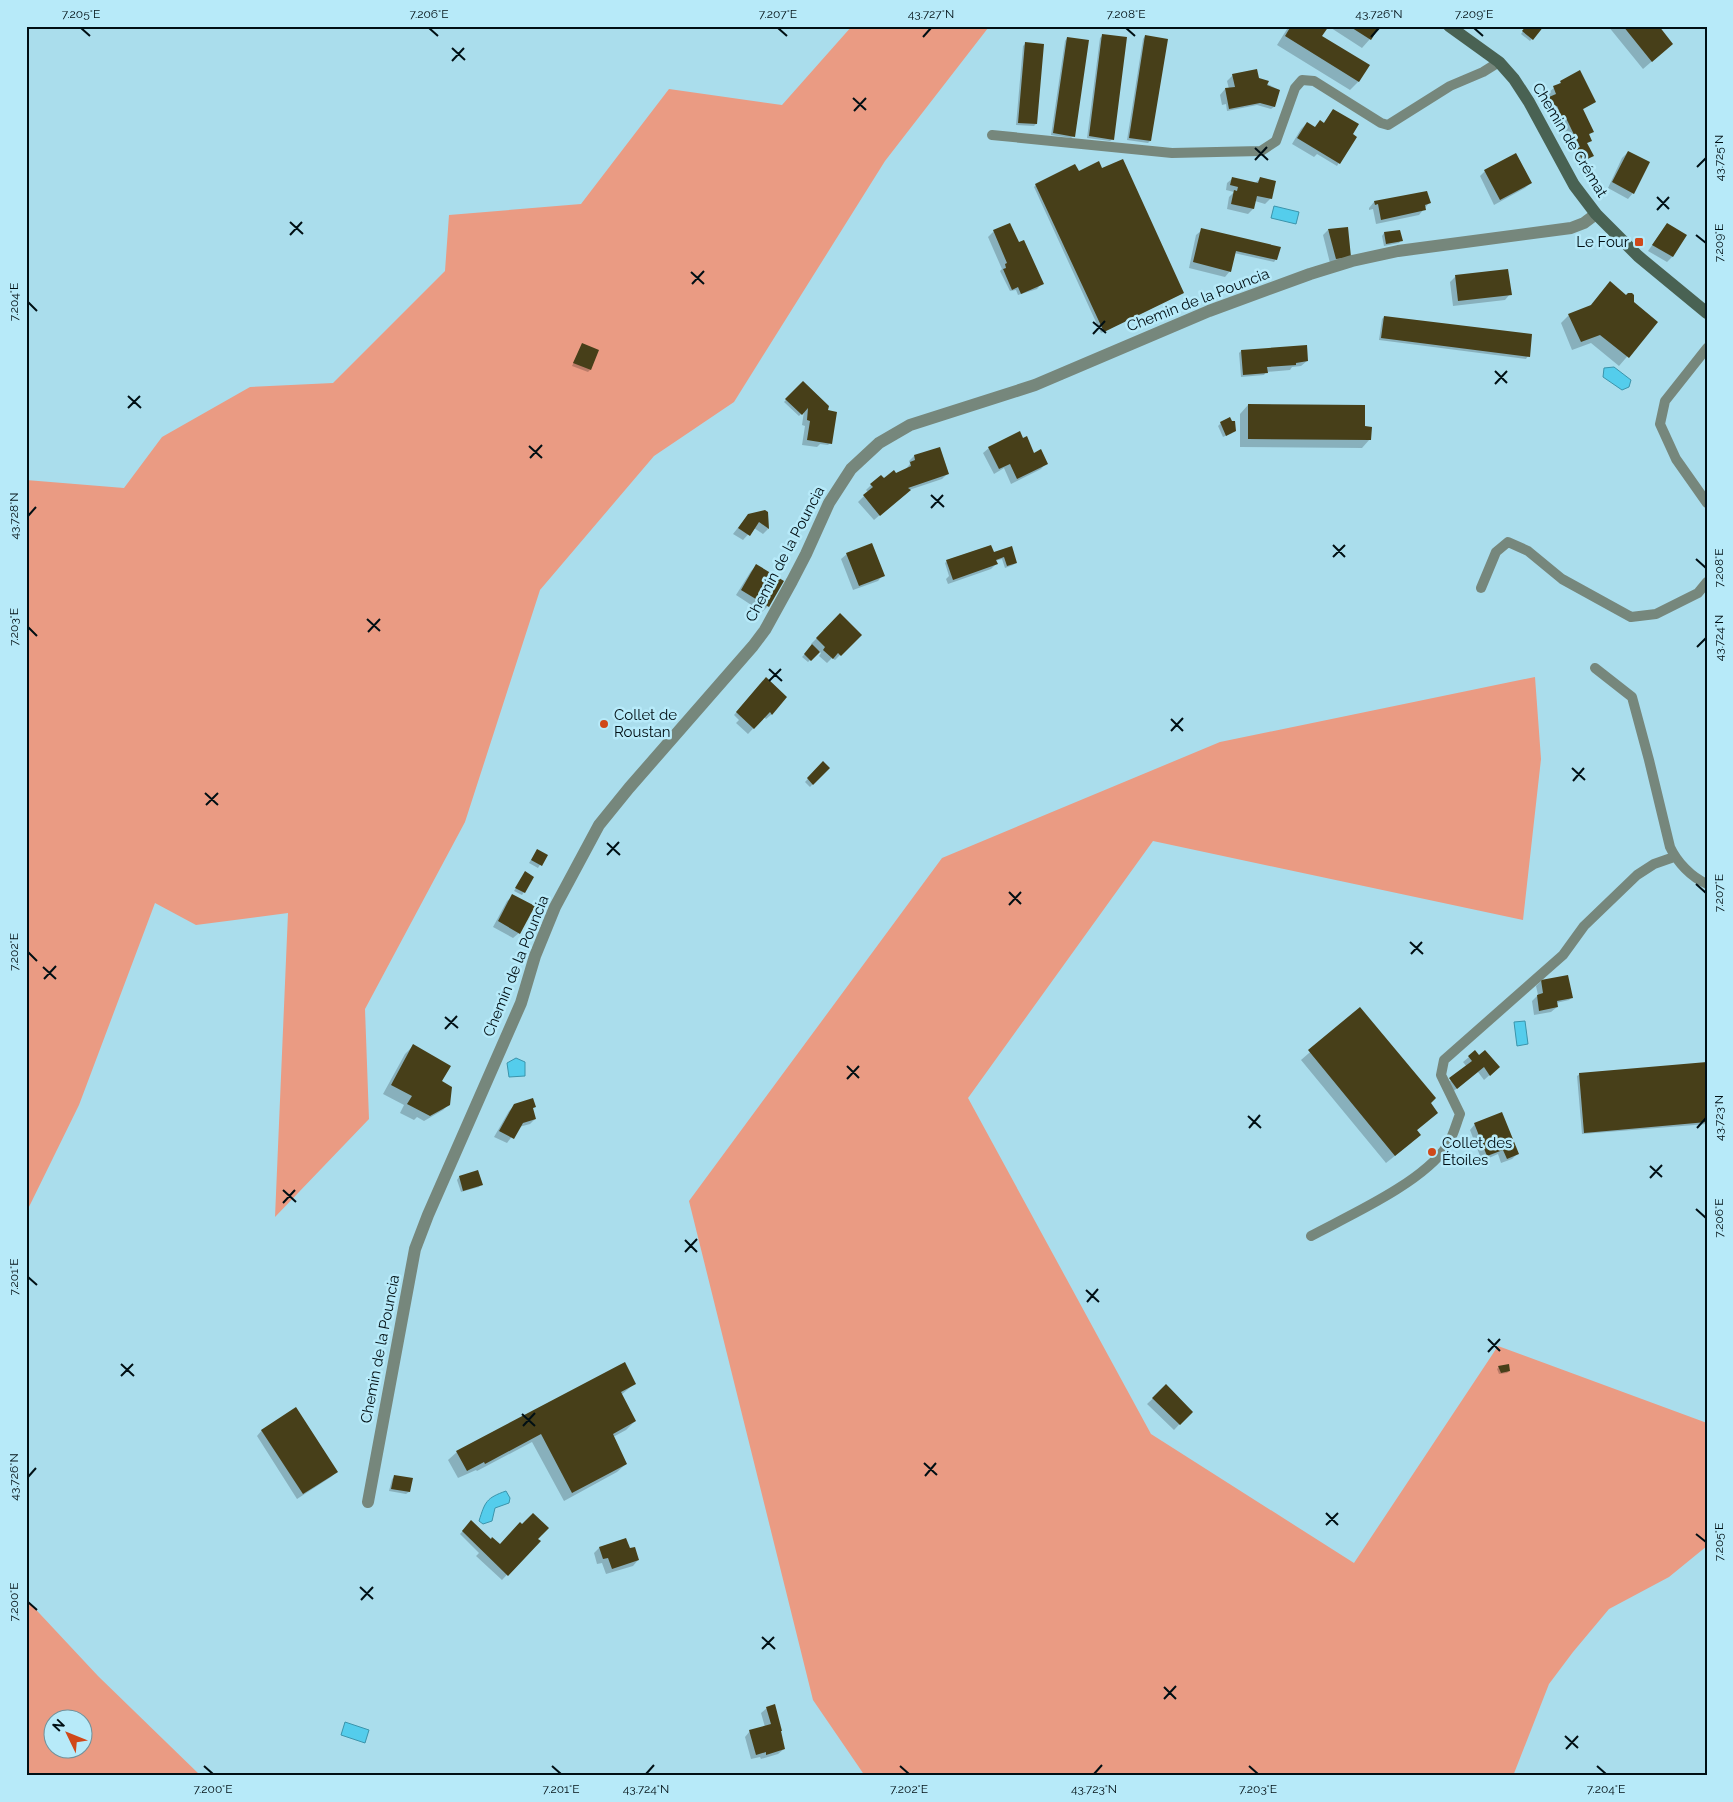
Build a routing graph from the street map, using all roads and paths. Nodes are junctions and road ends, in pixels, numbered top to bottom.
1 (1448, 26) edge
2 (1499, 62) junction
3 (992, 135) dead end
4 (1596, 214) junction
5 (1707, 314) edge
6 (1707, 348) edge
7 (1707, 503) edge
8 (1707, 582) edge
9 (1481, 588) dead end
10 (1595, 668) dead end
11 (1674, 857) junction
12 (1707, 884) edge
13 (1311, 1236) dead end
14 (368, 1502) dead end

1 - 2 street, Chemin de Crémat
2 - 3 lane
2 - 4 street, Chemin de Crémat
4 - 5 street, Chemin de Crémat
4 - 14 street, Chemin de la Pouncia
6 - 7 lane
8 - 9 lane
10 - 11 lane
11 - 12 lane
11 - 13 lane

